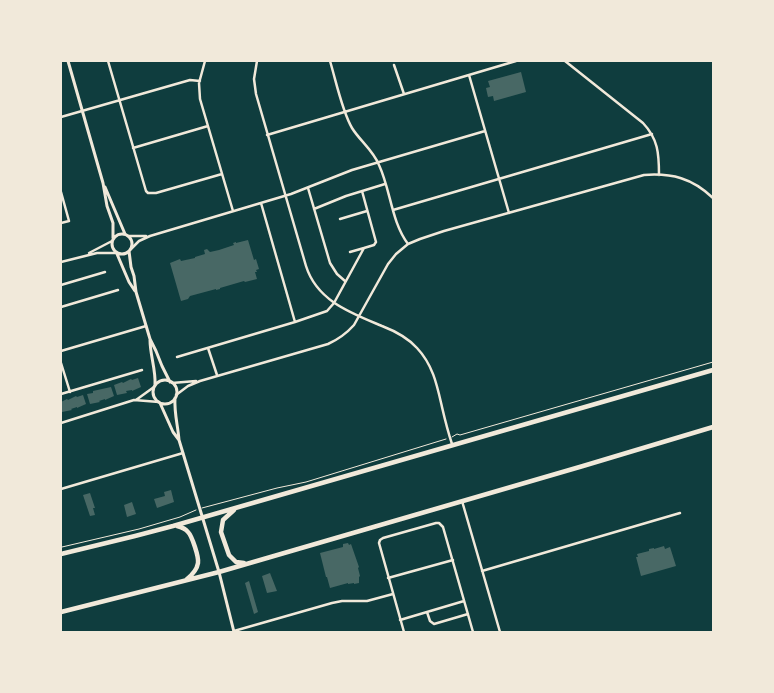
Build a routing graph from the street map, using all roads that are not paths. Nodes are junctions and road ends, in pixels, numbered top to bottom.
1 (67, 61) edge
2 (108, 61) edge
3 (205, 61) edge
4 (257, 61) edge
5 (330, 61) edge
6 (516, 61) edge
7 (565, 61) edge
8 (394, 65) dead end
9 (469, 75) junction
10 (200, 80) junction
11 (404, 94) junction
12 (119, 101) junction
13 (82, 112) junction
14 (345, 112) junction
15 (61, 117) edge
16 (208, 126) junction
17 (485, 131) junction
18 (652, 134) junction
19 (267, 135) junction
20 (133, 148) junction
21 (378, 162) junction
22 (222, 174) junction
23 (660, 174) junction
24 (499, 179) junction
25 (103, 183) junction
26 (385, 184) junction
27 (308, 188) junction
28 (61, 192) edge
29 (362, 192) junction
30 (285, 196) junction
31 (713, 198) edge
32 (261, 203) junction
33 (314, 209) junction
34 (393, 210) junction
35 (233, 211) junction
36 (367, 211) junction
37 (509, 213) junction
38 (340, 219) dead end
39 (61, 223) edge
40 (127, 235) junction
41 (150, 236) junction
42 (112, 240) junction
43 (408, 244) junction
44 (364, 248) junction
45 (130, 250) junction
46 (350, 252) dead end
47 (117, 253) junction
48 (85, 255) junction
49 (61, 262) edge
50 (105, 272) dead end
51 (61, 278) edge
52 (345, 281) junction
53 (62, 285) edge
54 (118, 290) dead end
55 (136, 292) junction
56 (334, 302) junction
57 (61, 307) edge
58 (359, 316) junction
59 (295, 322) junction
60 (146, 326) junction
61 (150, 339) junction
62 (208, 348) junction
63 (61, 351) edge
64 (177, 357) dead end
65 (61, 363) edge
66 (142, 370) dead end
67 (713, 370) edge
68 (217, 376) junction
69 (200, 381) junction
70 (171, 382) junction
71 (155, 386) junction
72 (70, 392) junction
73 (61, 394) edge
74 (176, 397) junction
75 (134, 400) junction
76 (160, 402) junction
77 (61, 423) edge
78 (713, 426) edge
79 (179, 440) junction
80 (452, 445) junction
81 (183, 453) junction
82 (61, 489) edge
83 (462, 501) junction
84 (240, 507) junction
85 (680, 513) dead end
86 (202, 518) junction
87 (173, 526) junction
88 (61, 554) edge
89 (452, 560) junction
90 (249, 564) junction
91 (482, 571) junction
92 (218, 572) junction
93 (388, 578) junction
94 (183, 582) junction
95 (393, 594) junction
96 (464, 601) junction
97 (61, 612) edge
98 (427, 612) junction
99 (468, 614) junction
100 (400, 620) junction
101 (234, 631) edge
102 (404, 632) edge
103 (473, 632) edge
104 (500, 632) edge

1 - 13 street
2 - 12 street
3 - 10 street
4 - 19 street
5 - 14 street
6 - 9 street
7 - 18 street
8 - 11 street
9 - 11 street
9 - 17 street
10 - 12 street
10 - 16 street
11 - 14 street
12 - 13 street
12 - 20 street
13 - 15 street
13 - 25 street
14 - 19 street
14 - 21 street
16 - 20 street
16 - 22 street
17 - 21 street
17 - 24 street
18 - 23 street
18 - 24 street
19 - 30 street
20 - 22 street
21 - 26 street
21 - 27 street
22 - 35 street
23 - 31 street
23 - 37 street
24 - 34 street
24 - 37 street
25 - 40 street
25 - 42 street
26 - 29 street
26 - 34 street
27 - 30 street
27 - 33 street
28 - 39 street
29 - 33 street
29 - 36 street
30 - 32 street
30 - 56 street
32 - 35 street
32 - 59 street
33 - 52 street
34 - 43 street
35 - 41 street
36 - 38 street
36 - 44 street
37 - 43 street
40 - 41 street
40 - 42 street
40 - 45 street
41 - 45 street
42 - 47 street
42 - 48 street
43 - 58 street
44 - 46 street
44 - 52 street
45 - 47 street
45 - 55 street
47 - 48 street
47 - 55 street
48 - 49 street
50 - 53 street
51 - 53 street
52 - 56 street
54 - 57 street
55 - 60 street
56 - 58 street
56 - 59 street
58 - 68 street
58 - 80 street
59 - 62 street
60 - 61 street
60 - 63 street
61 - 70 street
61 - 71 street
62 - 64 street
62 - 68 street
65 - 72 street
66 - 72 street
67 - 80 highway
68 - 69 street
69 - 70 street
69 - 74 street
70 - 71 street
70 - 74 street
71 - 75 street
71 - 76 street
72 - 73 street
74 - 76 street
74 - 79 street
75 - 76 street
75 - 77 street
76 - 79 street
78 - 83 highway
79 - 81 street
80 - 84 highway
81 - 82 street
81 - 86 street
83 - 90 highway
83 - 91 street
84 - 86 highway
84 - 90 highway
85 - 91 street
86 - 87 highway
86 - 92 street
87 - 88 highway
87 - 94 highway
89 - 93 street
89 - 93 street
89 - 96 street
90 - 92 highway
91 - 104 street
92 - 94 highway
92 - 101 street
93 - 95 street
94 - 97 highway
95 - 100 street
95 - 101 street
96 - 98 street
96 - 99 street
98 - 99 street
98 - 100 street
99 - 103 street
100 - 102 street

